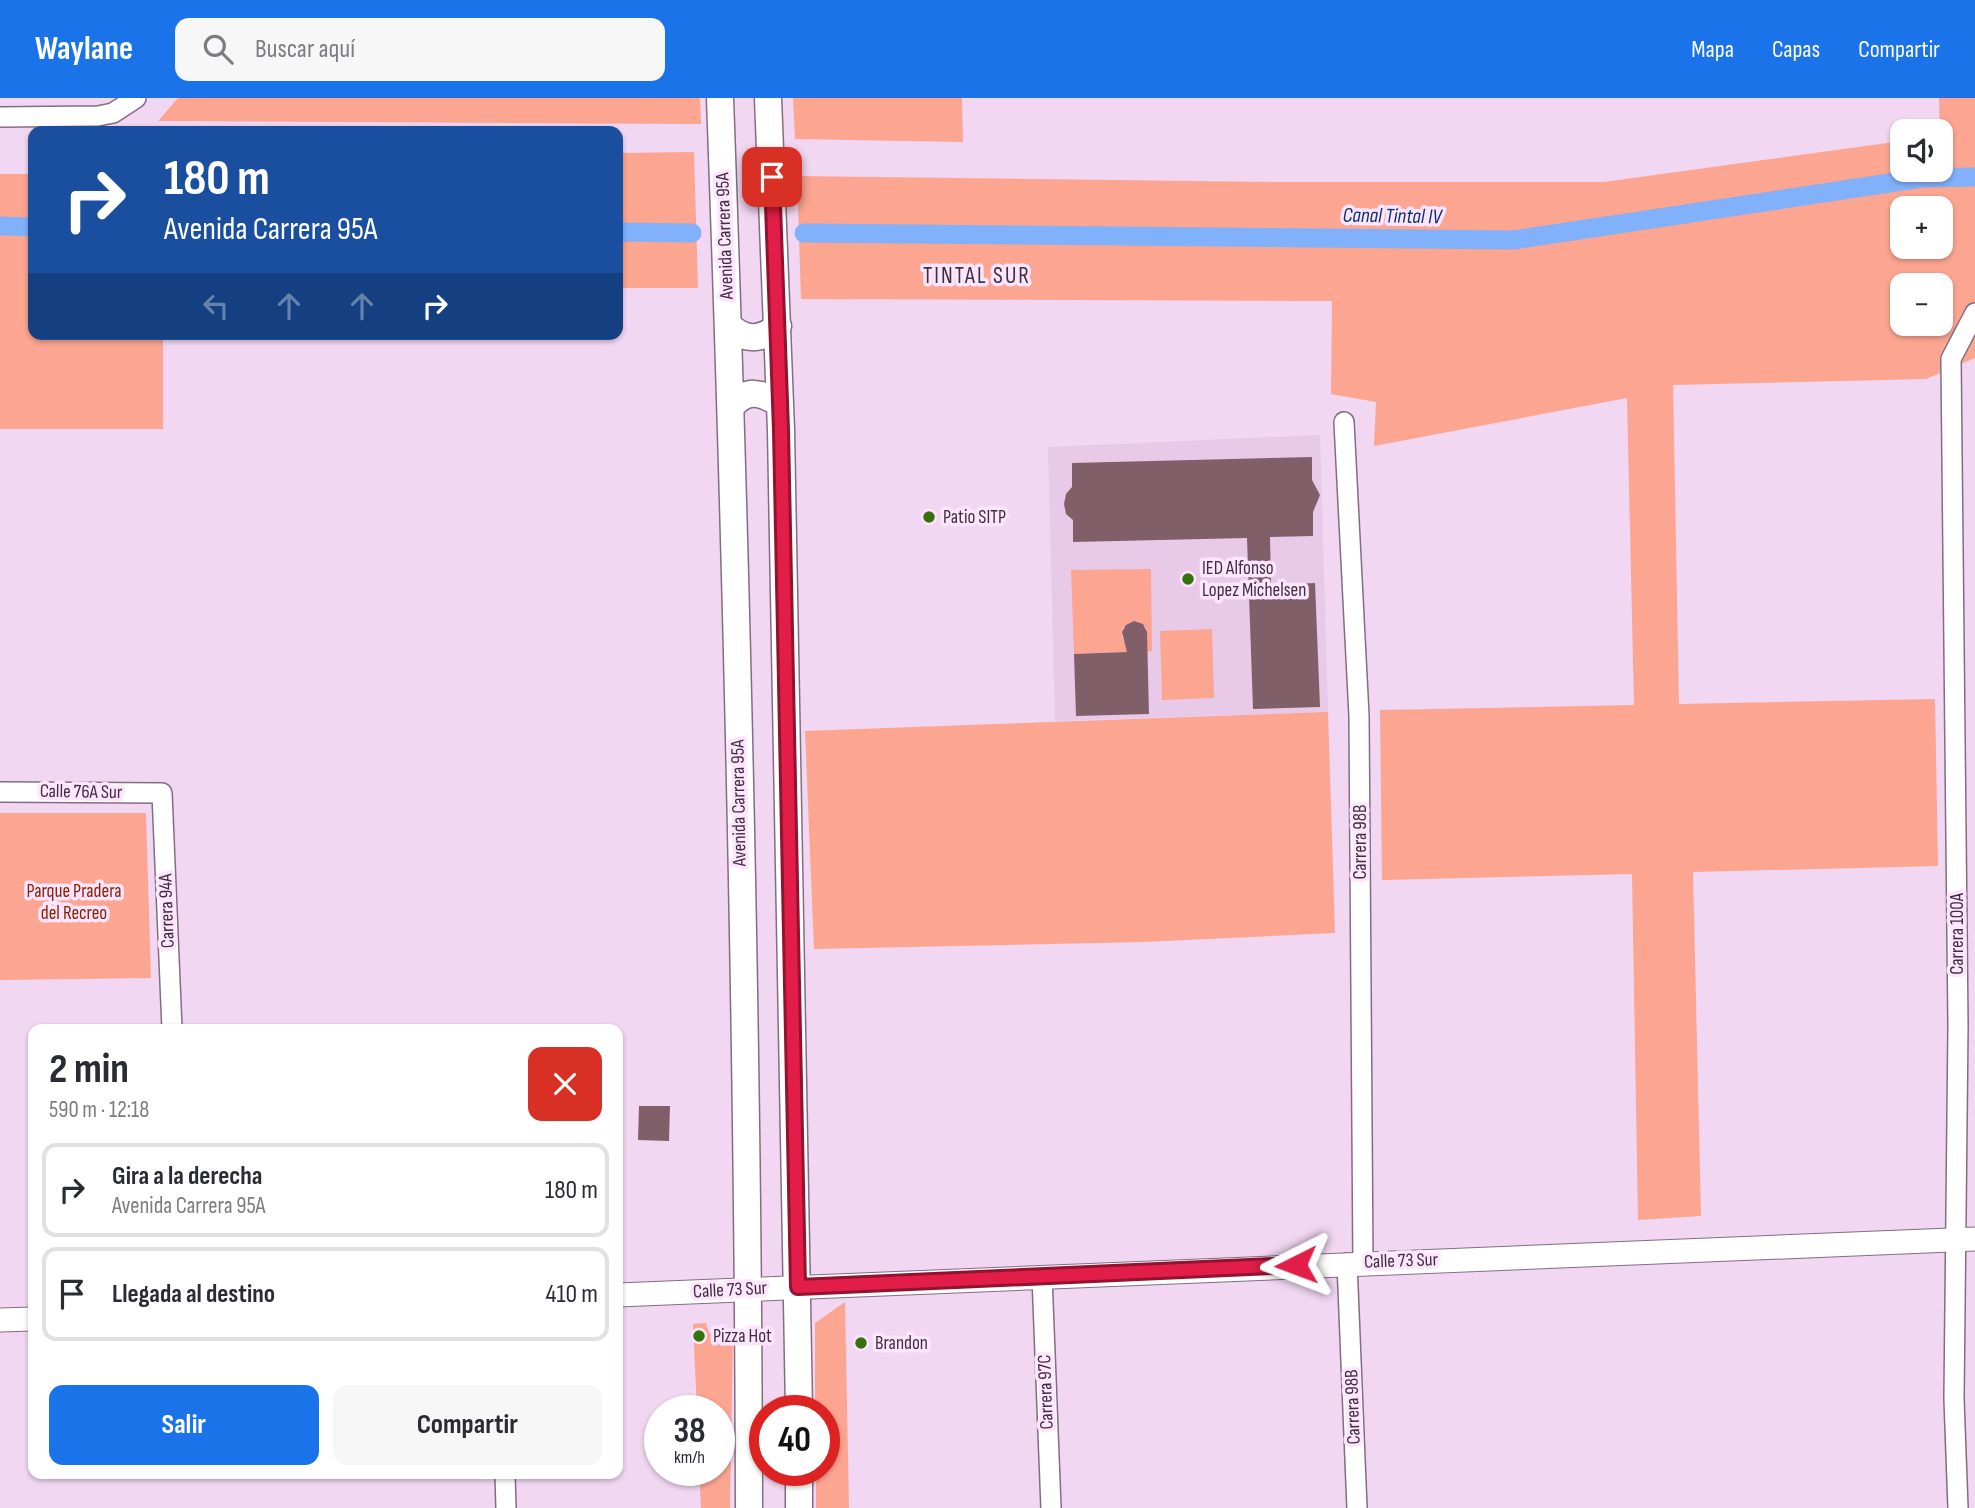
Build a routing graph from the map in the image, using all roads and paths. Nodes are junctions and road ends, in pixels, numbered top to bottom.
1 (136, 98) edge
2 (720, 98) edge
3 (768, 98) edge
4 (0, 117) edge
5 (1975, 313) edge
6 (728, 325) junction
7 (778, 326) junction
8 (780, 404) junction
9 (730, 407) junction
10 (1344, 422) dead end
11 (0, 792) edge
12 (162, 793) joint
13 (172, 1024) edge
14 (1965, 1239) edge
15 (1355, 1263) junction
16 (1042, 1276) junction
17 (798, 1287) junction
18 (748, 1289) junction
19 (623, 1295) edge
20 (28, 1319) edge
21 (0, 1320) edge
22 (799, 1395) edge
23 (505, 1479) edge
24 (799, 1486) edge
25 (506, 1508) edge
26 (749, 1508) edge
27 (799, 1508) edge
28 (1051, 1508) edge
29 (1357, 1508) edge
30 (1958, 1508) edge

1 - 4 street
2 - 6 main road, Avenida Carrera 95A
3 - 7 main road
5 - 14 street, Carrera 100A
6 - 7 main road
6 - 9 main road, Avenida Carrera 95A
7 - 8 main road
8 - 9 main road
8 - 17 main road
9 - 18 main road, Avenida Carrera 95A
10 - 15 street, Carrera 98B
11 - 12 street, Calle 76A Sur
12 - 13 street, Carrera 94A
14 - 15 street, Calle 73 Sur
14 - 30 street, Carrera 100A
15 - 16 street, Calle 73 Sur
15 - 29 street, Carrera 98B
16 - 17 street, Calle 73 Sur
16 - 28 street, Carrera 97C
17 - 18 street, Calle 73 Sur
17 - 22 main road
18 - 19 street, Calle 73 Sur
18 - 26 main road, Avenida Carrera 95A
20 - 21 street
23 - 25 street
24 - 27 main road

